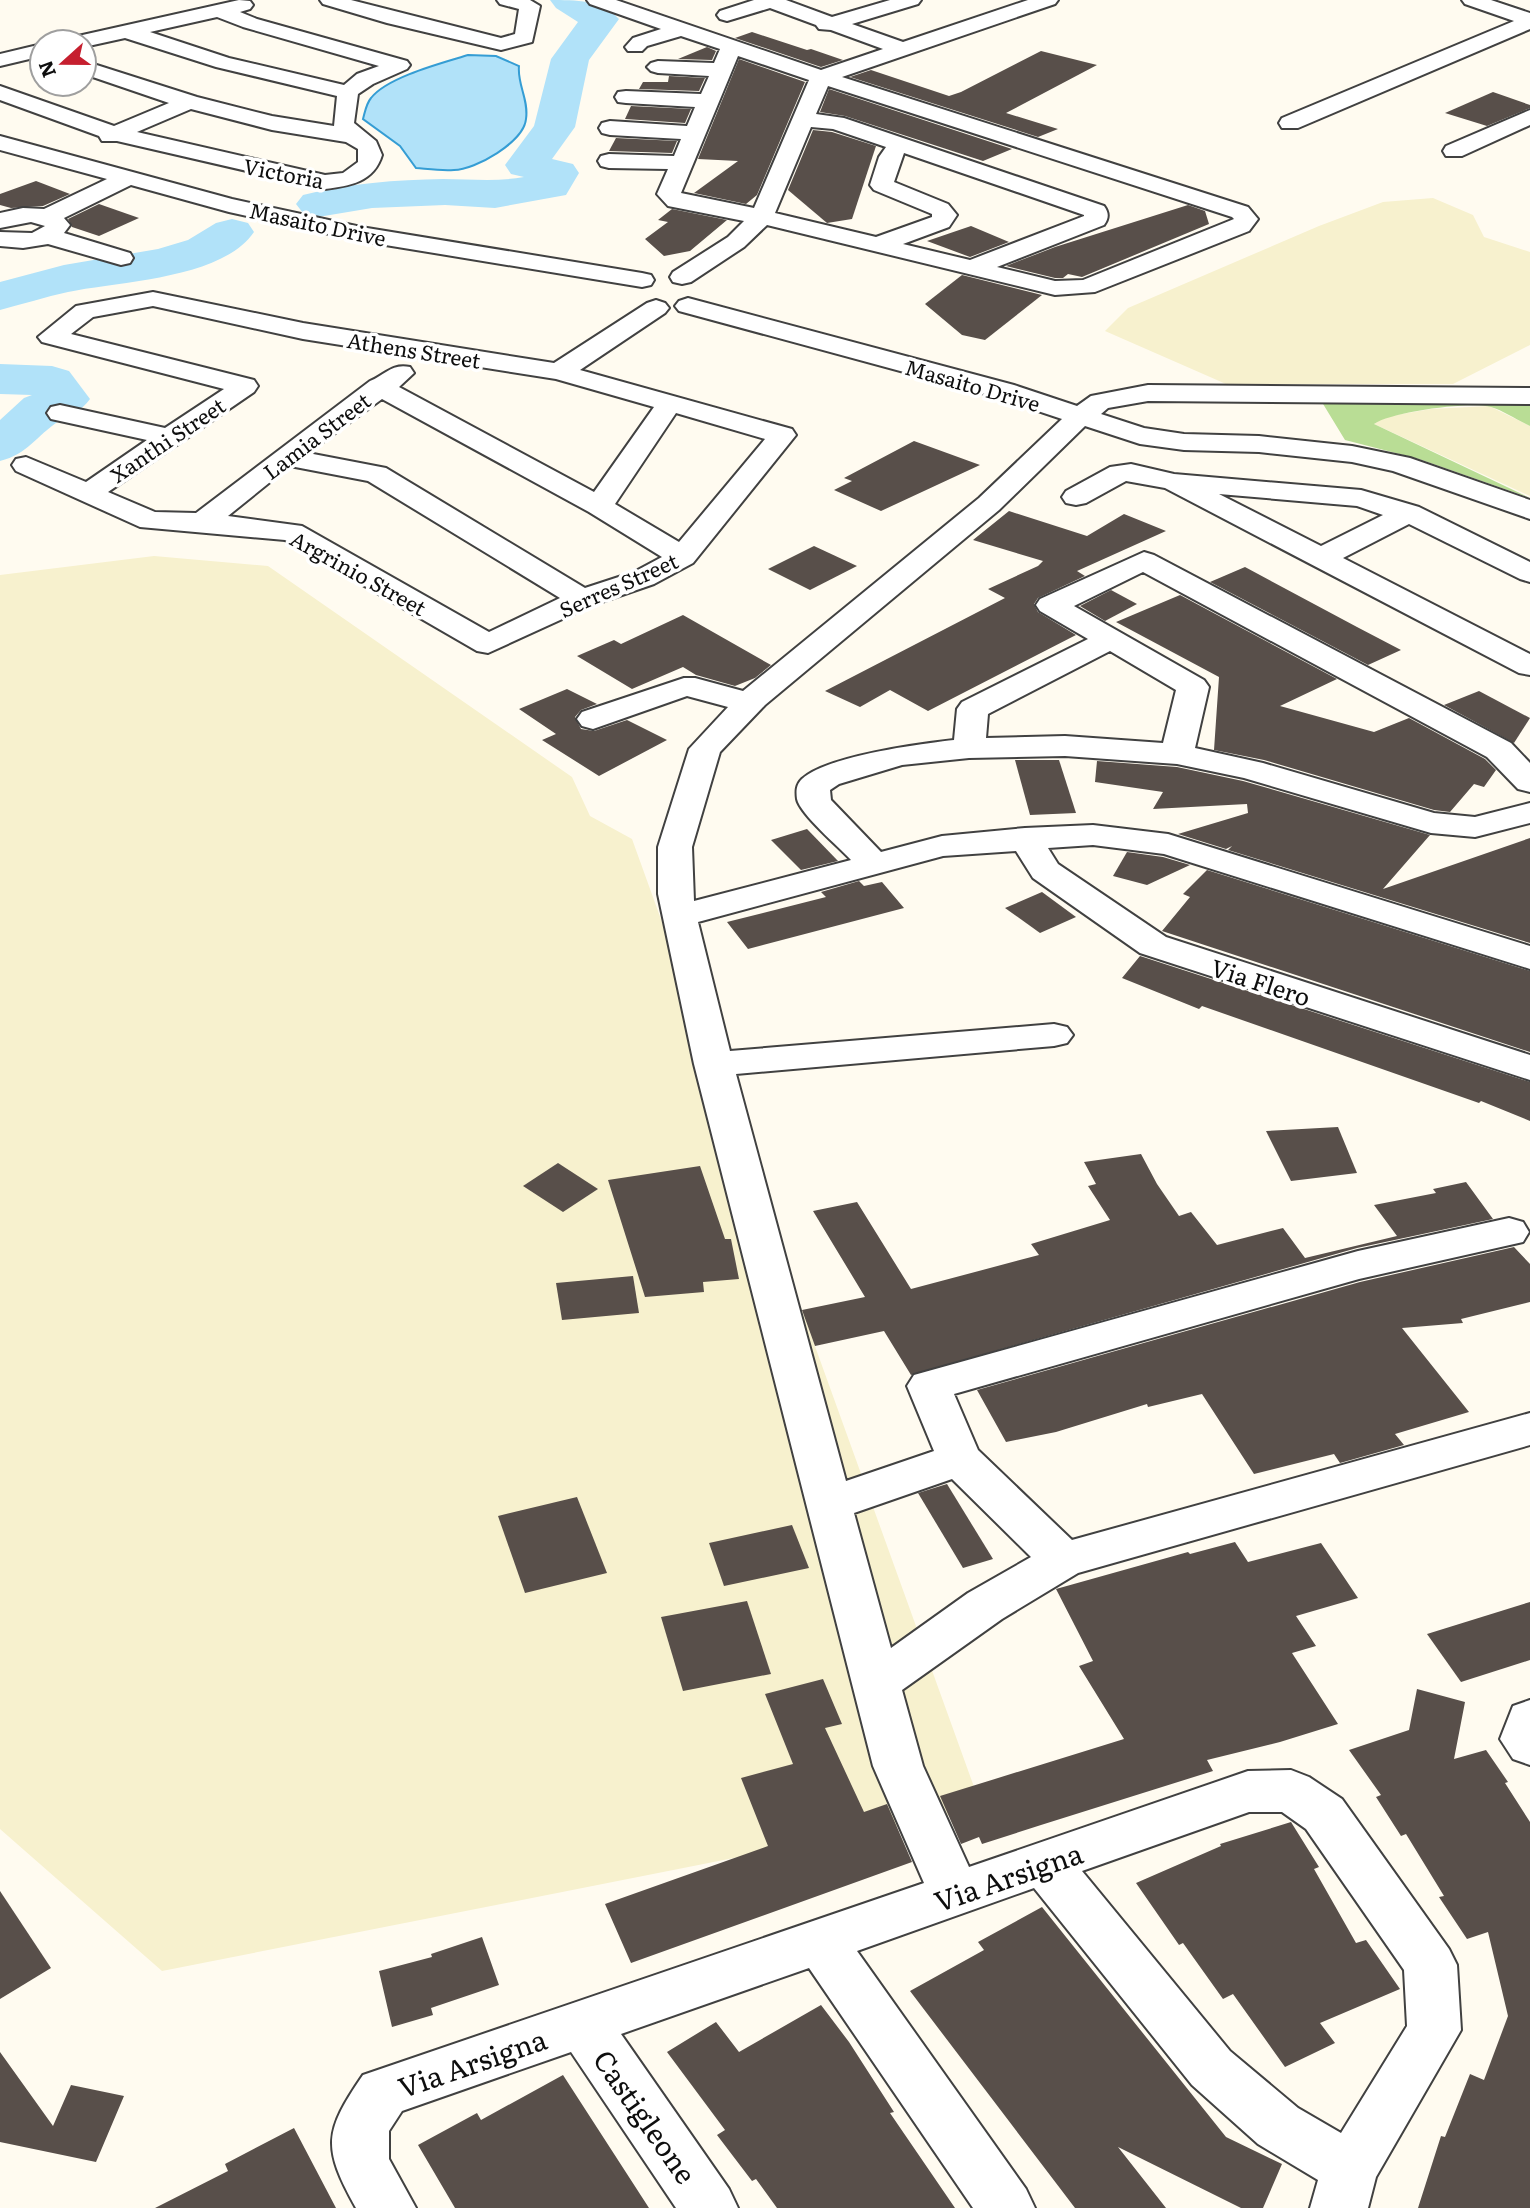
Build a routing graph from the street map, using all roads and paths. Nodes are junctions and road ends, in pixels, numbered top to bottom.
1 (265, 0) edge
2 (330, 0) edge
3 (507, 0) edge
4 (597, 0) edge
5 (911, 0) edge
6 (1048, 0) edge
7 (1472, 0) edge
8 (769, 1) edge
9 (972, 4) dead end
10 (218, 10) junction
11 (727, 15) dead end
12 (1005, 15) junction
13 (1530, 21) edge
14 (832, 23) junction
15 (681, 29) junction
16 (126, 31) junction
17 (805, 31) dead end
18 (98, 37) edge
19 (479, 39) junction
20 (732, 46) junction
21 (635, 47) dead end
22 (903, 49) junction
23 (28, 53) edge
24 (0, 60) edge
25 (400, 65) junction
26 (657, 67) dead end
27 (722, 70) junction
28 (98, 72) edge
29 (821, 77) junction
30 (0, 92) edge
31 (348, 92) junction
32 (626, 97) dead end
33 (709, 101) junction
34 (189, 102) junction
35 (1530, 117) edge
36 (803, 119) junction
37 (1290, 123) dead end
38 (610, 128) dead end
39 (117, 133) junction
40 (696, 133) junction
41 (353, 136) junction
42 (0, 143) edge
43 (899, 145) junction
44 (1454, 152) dead end
45 (0, 156) edge
46 (608, 161) dead end
47 (47, 163) junction
48 (682, 163) junction
49 (128, 178) junction
50 (105, 189) junction
51 (762, 217) junction
52 (0, 221) edge
53 (47, 226) junction
54 (0, 239) edge
55 (877, 245) junction
56 (121, 258) dead end
57 (972, 268) junction
58 (682, 277) junction
59 (635, 285) junction
60 (698, 297) junction
61 (656, 308) junction
62 (432, 352) junction
63 (559, 372) junction
64 (245, 386) joint
65 (379, 387) junction
66 (1530, 396) edge
67 (669, 404) junction
68 (1090, 409) junction
69 (60, 413) dead end
70 (782, 435) joint
71 (170, 437) junction
72 (285, 457) junction
73 (26, 465) dead end
74 (1174, 482) junction
75 (1460, 484) junction
76 (89, 492) junction
77 (1076, 498) dead end
78 (599, 506) junction
79 (1413, 510) junction
80 (1530, 510) edge
81 (204, 522) junction
82 (683, 557) junction
83 (1319, 559) junction
84 (1530, 573) edge
85 (582, 599) junction
86 (1111, 639) junction
87 (488, 644) joint
88 (1530, 666) edge
89 (749, 703) junction
90 (593, 719) dead end
91 (969, 748) junction
92 (1177, 754) junction
93 (1530, 782) edge
94 (1530, 813) edge
95 (1025, 838) junction
96 (874, 864) junction
97 (679, 916) junction
98 (1530, 958) edge
99 (1054, 1035) dead end
100 (713, 1064) junction
101 (1530, 1068) edge
102 (1509, 1232) dead end
103 (1530, 1429) edge
104 (960, 1459) junction
105 (829, 1504) junction
106 (1063, 1560) junction
107 (877, 1683) junction
108 (1530, 1720) edge
109 (1530, 1745) edge
110 (1044, 1863) junction
111 (955, 1894) junction
112 (820, 1941) junction
113 (583, 2024) junction
114 (1344, 2188) edge
115 (387, 2208) edge
116 (709, 2208) edge
117 (1006, 2208) edge

1 - 10 street
2 - 19 street
3 - 19 street
4 - 15 street
5 - 14 street
6 - 12 street
7 - 13 street
8 - 11 street
8 - 14 street
9 - 12 street
10 - 16 street
10 - 25 street
12 - 22 street
13 - 37 street
14 - 17 street
14 - 22 street
15 - 20 street
15 - 21 street
16 - 18 street
16 - 31 street
19 - 25 street
20 - 27 street
20 - 29 street
22 - 29 street
23 - 24 street
25 - 31 street
26 - 27 street
27 - 33 street
28 - 34 street, Victoria
29 - 36 street
29 - 57 street
30 - 39 street, Victoria
31 - 41 street
32 - 33 street
33 - 40 street
34 - 39 street
34 - 41 street, Victoria
35 - 44 street
36 - 43 street
36 - 51 street
38 - 40 street
39 - 41 street, Victoria
39 - 47 street
40 - 48 street
42 - 47 street, Masaito Drive
43 - 55 street
43 - 57 street
45 - 47 street, Masaito Drive
46 - 48 street
47 - 49 street, Masaito Drive
47 - 50 street, Masaito Drive
48 - 51 street
49 - 50 street
49 - 59 street, Masaito Drive
50 - 53 street
50 - 59 street, Masaito Drive
51 - 55 street
51 - 58 street
52 - 53 street
53 - 54 street
53 - 56 street
55 - 57 street
58 - 59 street
58 - 60 street
59 - 61 street
60 - 61 street
60 - 68 street, Masaito Drive
61 - 63 street
62 - 63 street, Athens Street
62 - 64 street, Athens Street
62 - 65 street, Lamia Street
63 - 67 street, Athens Street
64 - 71 street, Xanthi Street
65 - 72 street, Lamia Street
65 - 78 street
66 - 68 street
67 - 70 street, Athens Street
67 - 78 street
68 - 75 street, Masaito Drive
68 - 89 street
69 - 71 street
70 - 82 street, Serres Street
71 - 76 street, Xanthi Street
72 - 81 street, Lamia Street
72 - 85 street
73 - 76 street, Argrinio Street
74 - 77 street
74 - 79 street
74 - 83 street
75 - 79 street
75 - 80 street, Masaito Drive
76 - 81 street, Argrinio Street
78 - 82 street
79 - 83 street
79 - 84 street
81 - 87 street, Argrinio Street
82 - 85 street, Serres Street
83 - 88 street
85 - 87 street, Serres Street
86 - 91 street
86 - 92 street
86 - 93 street
89 - 90 street
89 - 97 street
91 - 92 street
91 - 96 street
92 - 94 street
95 - 96 street
95 - 98 street
95 - 101 street, Via Flero
96 - 97 street
97 - 100 street
99 - 100 street
100 - 105 street
102 - 104 street
103 - 106 street
104 - 105 street
104 - 106 street
105 - 107 street
106 - 107 street
107 - 111 street
108 - 109 street
110 - 111 street, Via Arsigna
110 - 114 street
110 - 114 street, Via Arsigna
111 - 112 street, Via Arsigna
112 - 113 street, Via Arsigna
112 - 117 street
113 - 115 street, Via Arsigna
113 - 116 street, Castigleone

